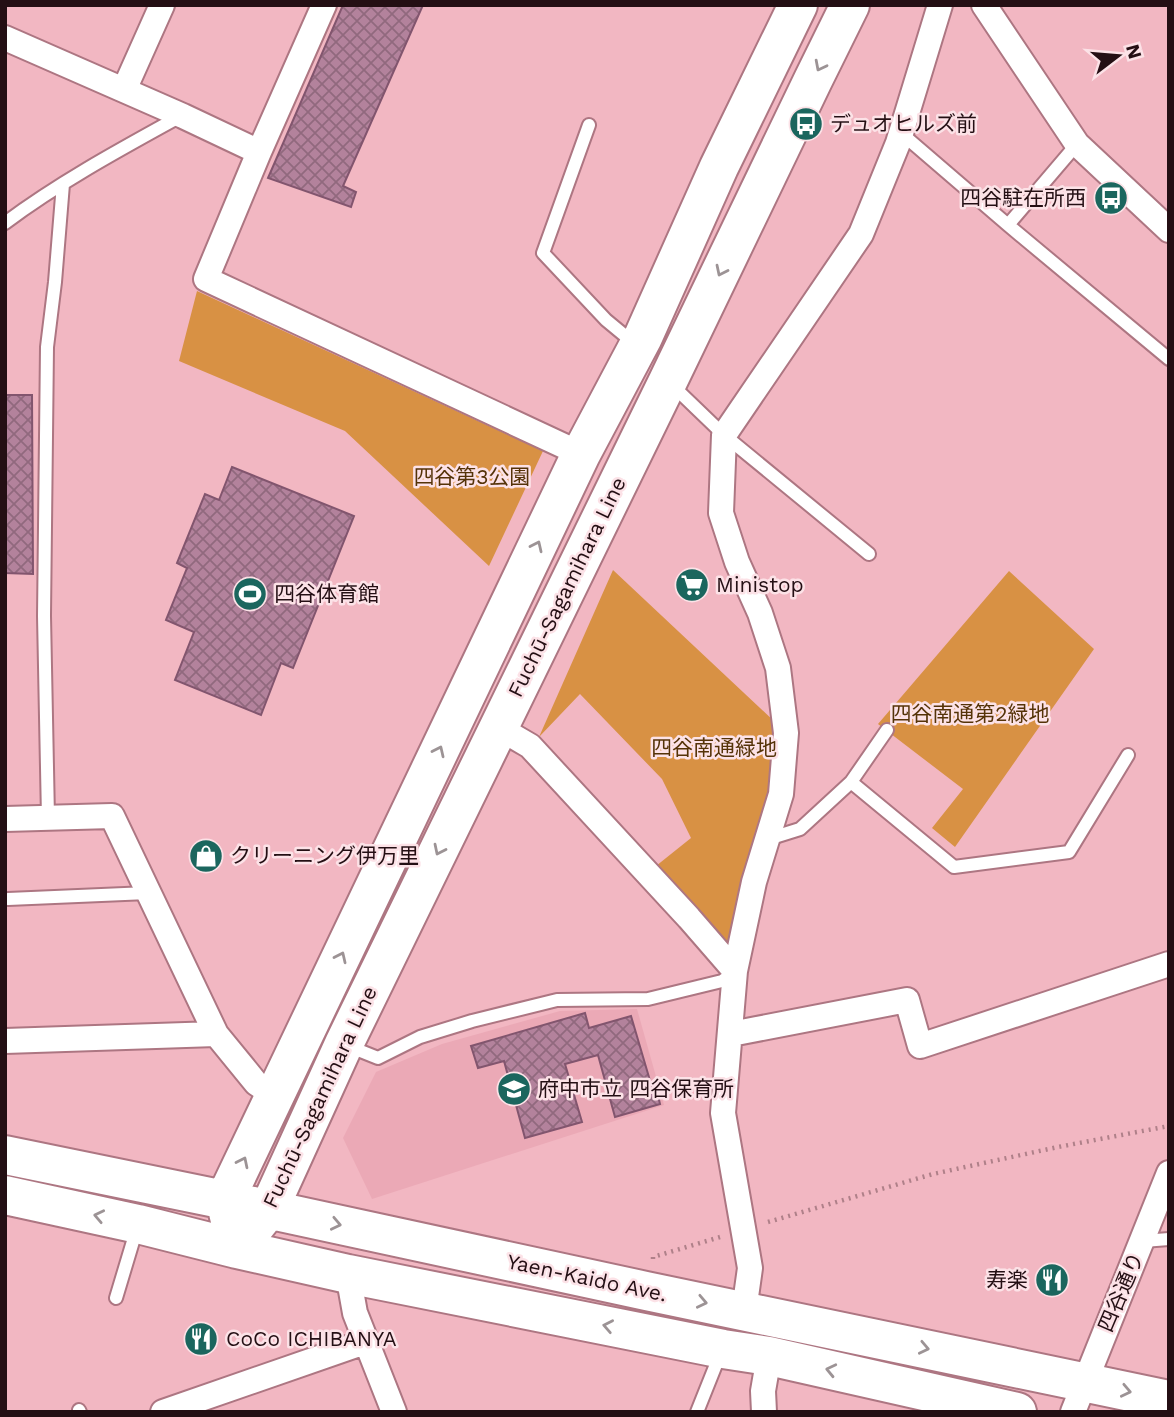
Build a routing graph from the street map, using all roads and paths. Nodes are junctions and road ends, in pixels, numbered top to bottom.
1 (162, 5) edge
2 (324, 5) edge
3 (798, 5) edge
4 (850, 5) edge
5 (940, 5) edge
6 (984, 5) edge
7 (5, 38) edge
8 (124, 90) junction
9 (183, 116) junction
10 (589, 125) dead end
11 (901, 133) junction
12 (1077, 144) junction
13 (259, 152) junction
14 (63, 184) junction
15 (5, 223) edge
16 (1008, 225) junction
17 (1169, 230) edge
18 (641, 341) junction
19 (1169, 359) edge
20 (675, 368) junction
21 (724, 435) junction
22 (581, 454) junction
23 (869, 554) dead end
24 (499, 728) junction
25 (887, 730) dead end
26 (1128, 755) dead end
27 (851, 782) junction
28 (48, 818) junction
29 (5, 819) edge
30 (767, 839) junction
31 (148, 893) junction
32 (8, 899) dead end
33 (1169, 964) edge
34 (735, 971) junction
35 (216, 1034) junction
36 (731, 1034) junction
37 (5, 1041) edge
38 (344, 1044) junction
39 (275, 1096) junction
40 (1169, 1126) edge
41 (5, 1155) edge
42 (1169, 1172) edge
43 (5, 1195) edge
44 (225, 1200) junction
45 (269, 1209) junction
46 (138, 1224) junction
47 (743, 1230) junction
48 (1169, 1239) edge
49 (1143, 1241) junction
50 (237, 1250) junction
51 (348, 1274) junction
52 (646, 1291) junction
53 (116, 1298) dead end
54 (744, 1311) junction
55 (365, 1342) junction
56 (723, 1349) junction
57 (769, 1356) junction
58 (1078, 1397) edge
59 (1169, 1400) edge
60 (163, 1412) edge
61 (394, 1412) edge
62 (697, 1412) edge
63 (764, 1412) edge
64 (1017, 1412) edge

1 - 8 street
2 - 13 street
3 - 18 main road, Fuchū-Sagamihara Line
4 -> 20 main road, Fuchū-Sagamihara Line
5 - 11 street
6 - 12 street
7 - 8 street
8 - 9 street
9 - 13 street
9 - 14 lane
10 - 18 lane
11 - 16 lane
11 - 21 street
12 - 16 lane
12 - 17 street
13 - 22 street
14 - 15 lane
14 - 28 lane
16 - 19 lane
18 - 20 main road
18 - 22 main road, Fuchū-Sagamihara Line
20 - 21 lane
20 - 24 main road, Fuchū-Sagamihara Line
21 - 23 lane
21 - 30 street
39 -> 22 main road, Fuchū-Sagamihara Line
24 - 34 street
24 -> 38 main road, Fuchū-Sagamihara Line
25 - 27 lane
26 - 27 lane
27 - 30 lane
28 - 29 street
28 - 31 street
30 - 34 street
31 - 32 lane
31 - 35 street
33 - 36 street
34 - 36 street
34 - 38 lane
35 - 37 street
35 - 39 street
36 - 47 street
38 - 45 main road, Fuchū-Sagamihara Line
44 -> 39 main road, Fuchū-Sagamihara Line
40 - 47 path
41 - 44 main road, Yaen-Kaido Ave.
42 - 49 street, 四谷通り
46 -> 43 main road, Yaen-Kaido Ave.
44 - 45 main road, Yaen-Kaido Ave.
44 - 50 main road, Fuchū-Sagamihara Line
45 - 50 main road, Fuchū-Sagamihara Line
45 -> 52 main road, Yaen-Kaido Ave.
46 - 50 main road, Yaen-Kaido Ave.
46 - 53 lane
47 - 52 path
47 - 54 street
48 - 49 lane
49 - 58 street, 四谷通り
50 - 51 main road, Yaen-Kaido Ave.
51 - 55 street
56 -> 51 main road, Yaen-Kaido Ave.
52 -> 54 main road, Yaen-Kaido Ave.
54 -> 58 main road, Yaen-Kaido Ave.
55 - 60 street
55 - 61 street
56 - 57 main road, Yaen-Kaido Ave.
56 - 62 lane
57 - 63 street
64 -> 57 main road, Yaen-Kaido Ave.
58 -> 59 main road, Yaen-Kaido Ave.

